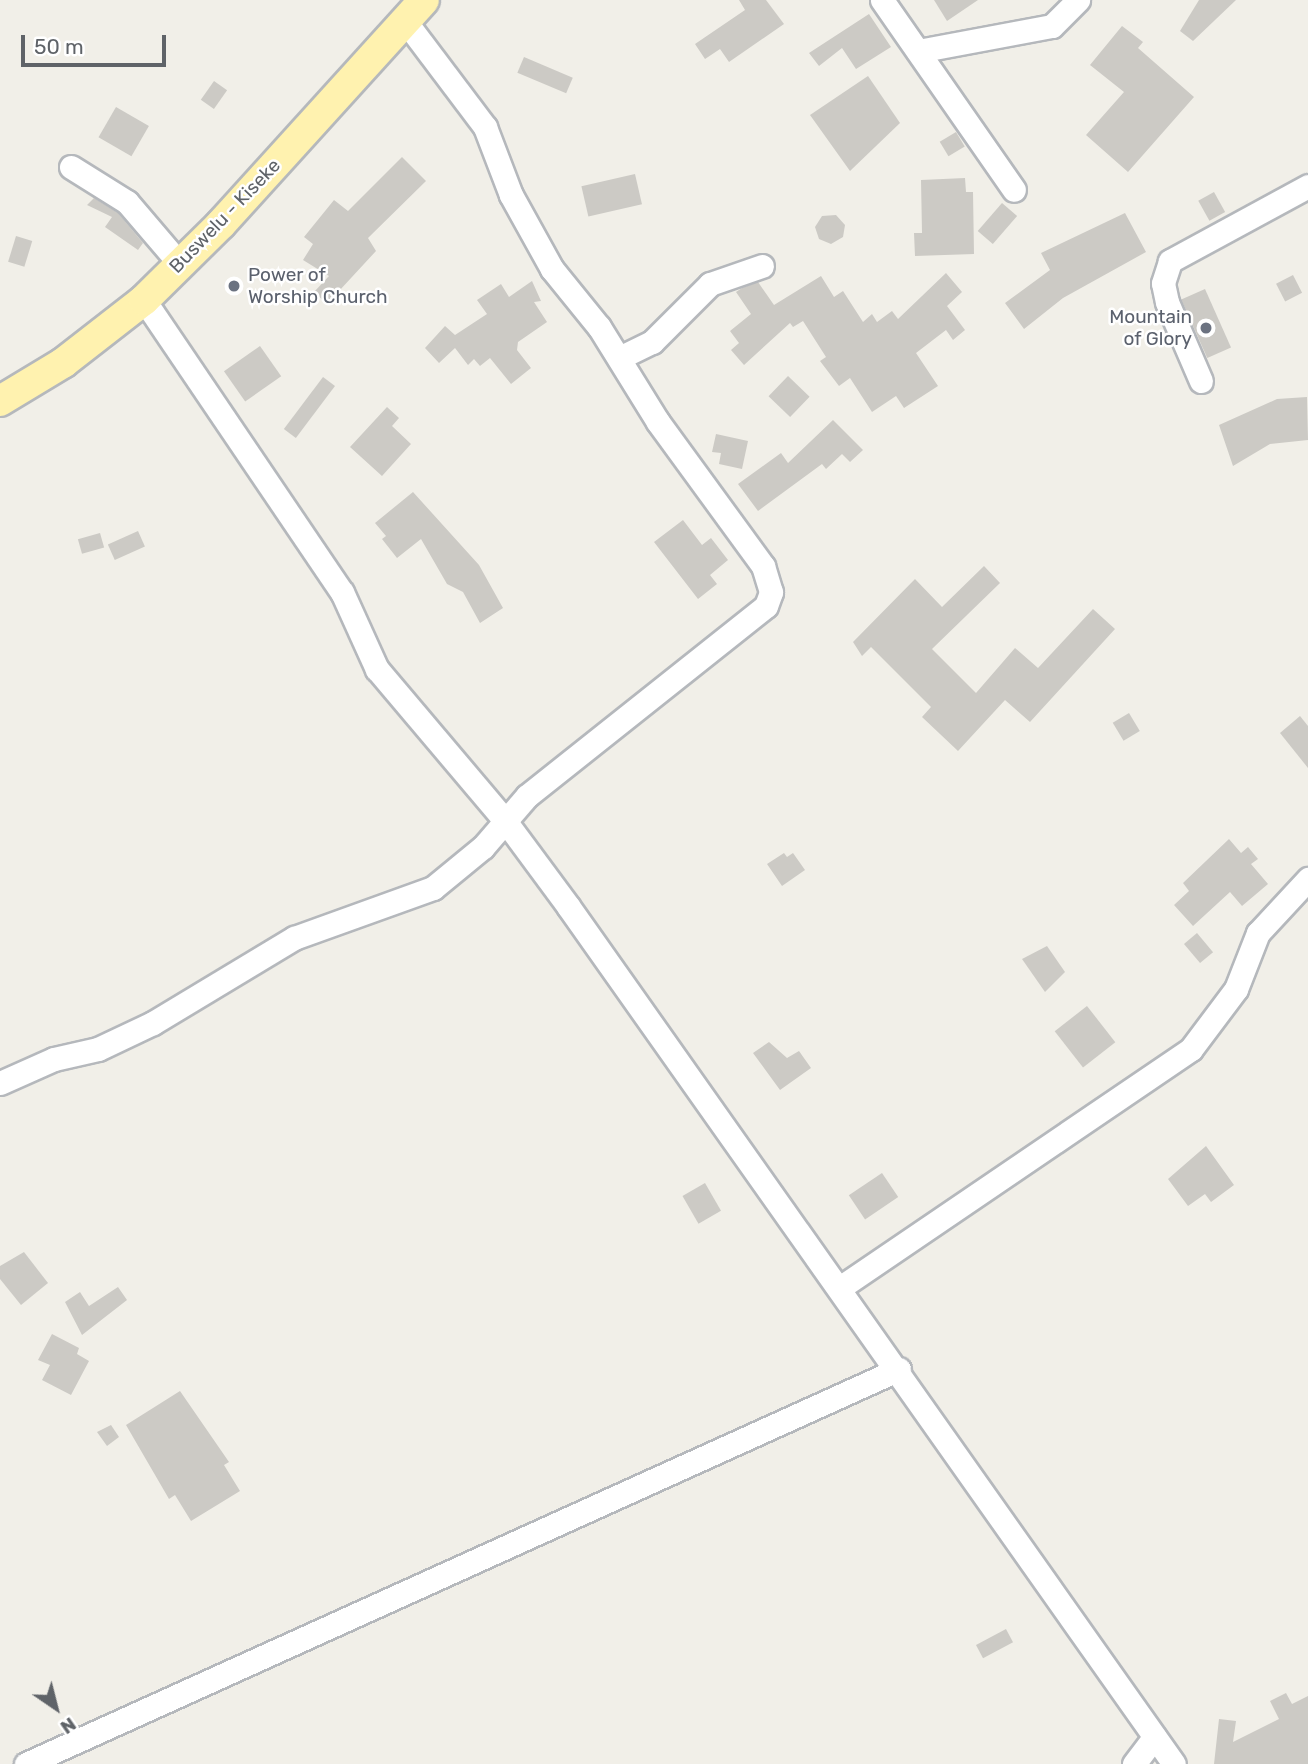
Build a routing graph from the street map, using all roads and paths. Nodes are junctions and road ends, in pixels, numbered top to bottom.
1 (883, 0) edge
2 (1078, 0) edge
3 (414, 11) edge
4 (918, 51) junction
5 (71, 167) dead end
6 (1308, 186) edge
7 (1014, 190) dead end
8 (180, 264) junction
9 (762, 266) dead end
10 (144, 300) junction
11 (619, 359) junction
12 (1200, 382) dead end
13 (0, 401) edge
14 (503, 818) junction
15 (1308, 879) edge
16 (0, 1083) edge
17 (841, 1287) junction
18 (899, 1369) junction
19 (1154, 1737) junction
20 (88, 1738) junction
21 (26, 1764) edge
22 (75, 1764) edge
23 (1134, 1764) edge
24 (1174, 1764) edge

1 - 4 street
2 - 4 street
3 - 8 main road, Buswelu - Kiseke
3 - 11 street
4 - 7 street
5 - 8 street
6 - 12 street
8 - 10 main road, Buswelu - Kiseke
9 - 11 street
10 - 13 main road, Buswelu - Kiseke
10 - 14 street
11 - 14 street
14 - 16 street
14 - 17 street
15 - 17 street
17 - 18 street
18 - 19 street
18 - 20 street
19 - 23 street
19 - 24 street
20 - 21 street
20 - 22 street

